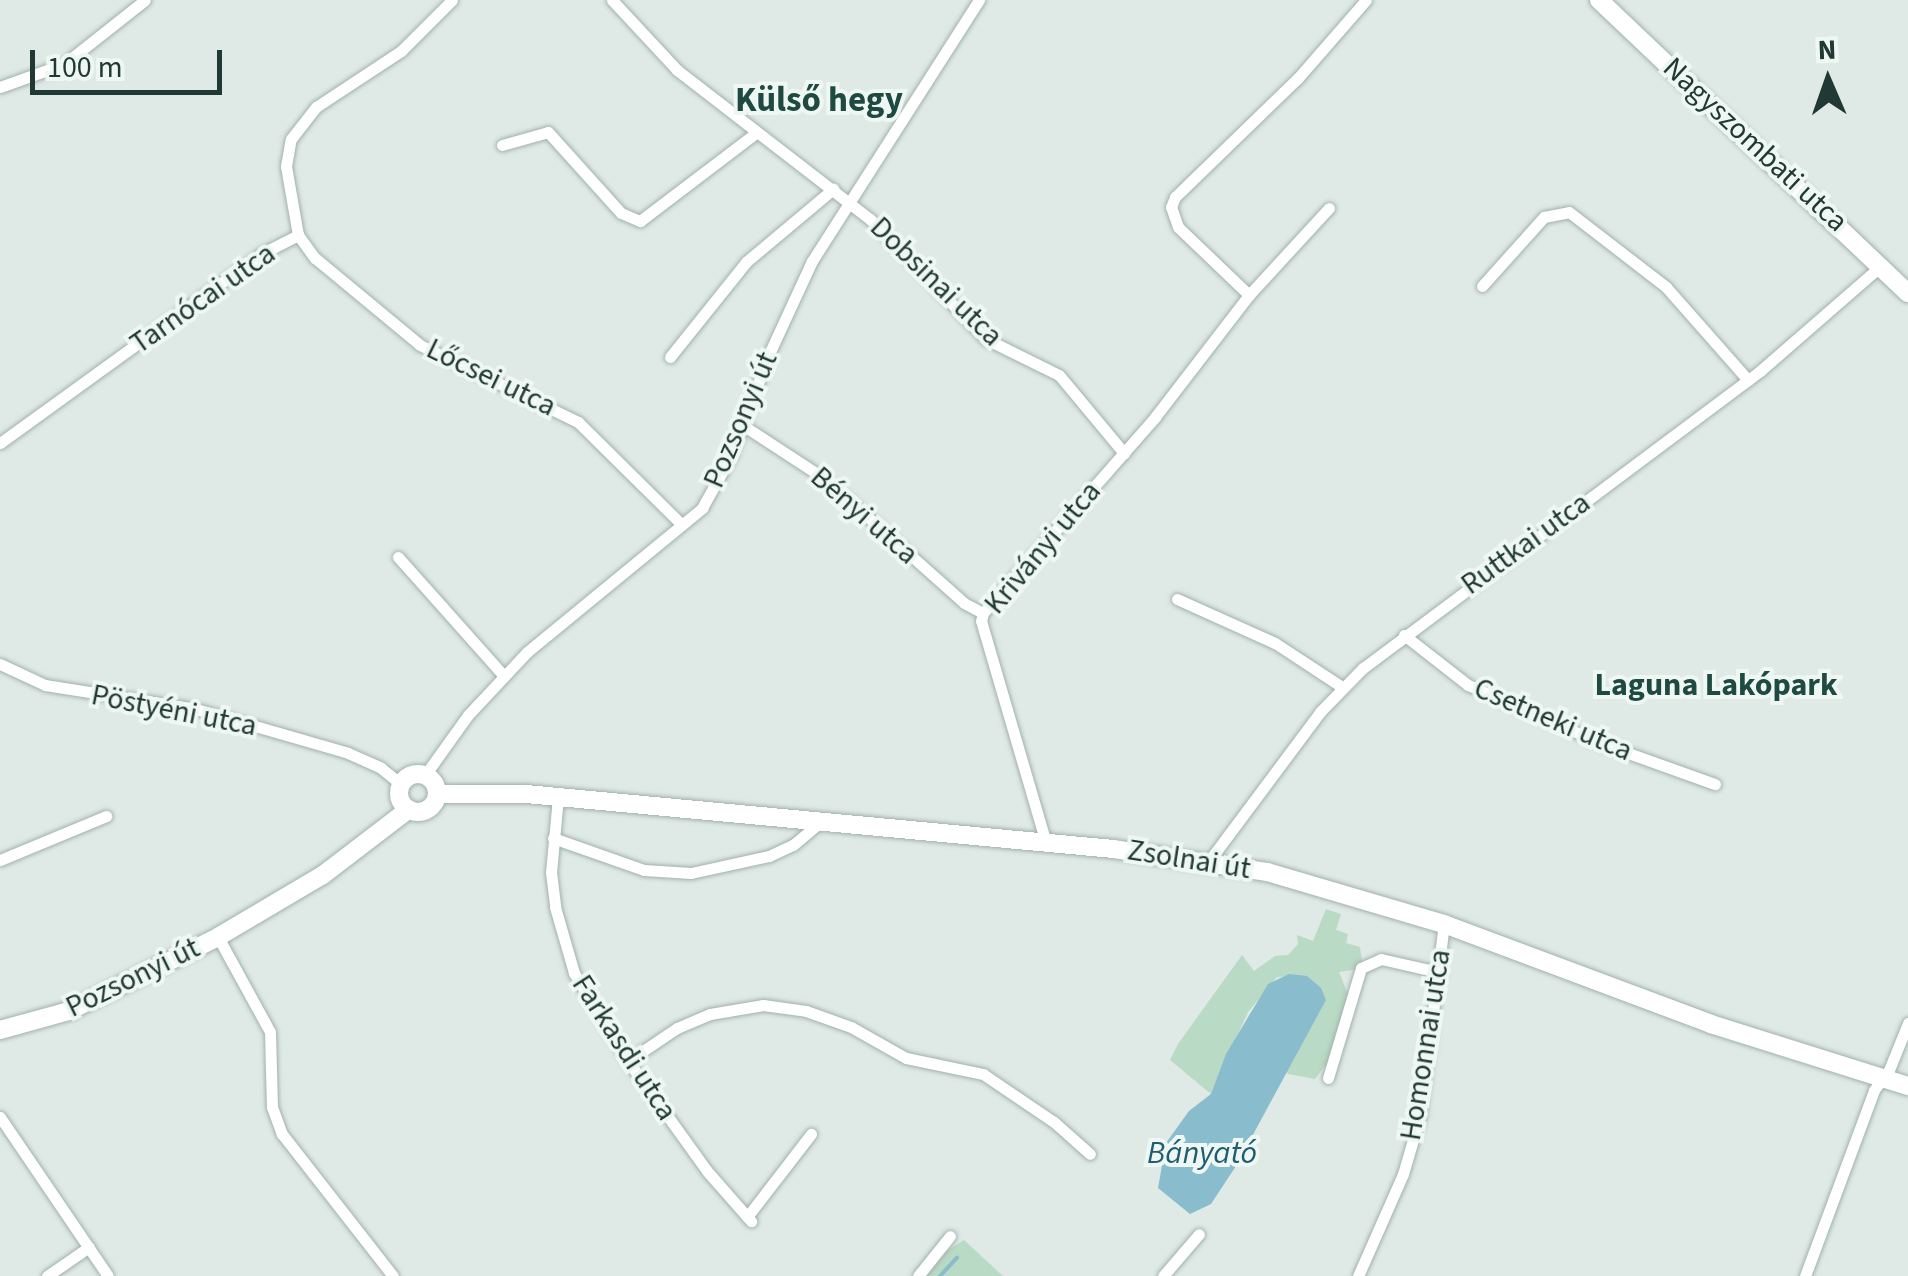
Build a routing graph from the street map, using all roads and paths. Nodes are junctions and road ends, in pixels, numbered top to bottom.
1 (145, 0) edge
2 (452, 0) edge
3 (612, 0) edge
4 (979, 0) edge
5 (1366, 0) edge
6 (1598, 0) edge
7 (0, 87) edge
8 (756, 132) junction
9 (502, 144) dead end
10 (833, 189) junction
11 (848, 199) junction
12 (1330, 208) dead end
13 (298, 236) junction
14 (1883, 265) junction
15 (1482, 286) dead end
16 (1908, 293) edge
17 (1250, 295) junction
18 (670, 357) dead end
19 (1748, 380) junction
20 (741, 424) junction
21 (0, 443) edge
22 (1124, 453) junction
23 (682, 525) junction
24 (398, 557) dead end
25 (1177, 599) dead end
26 (983, 613) junction
27 (1404, 634) junction
28 (0, 664) edge
29 (504, 675) junction
30 (1342, 688) junction
31 (424, 775) junction
32 (401, 784) junction
33 (1715, 784) dead end
34 (437, 794) junction
35 (558, 797) junction
36 (408, 809) junction
37 (106, 816) dead end
38 (819, 822) junction
39 (553, 838) junction
40 (1046, 843) junction
41 (0, 860) edge
42 (1209, 862) junction
43 (1444, 924) junction
44 (218, 936) junction
45 (1438, 972) junction
46 (1908, 1023) edge
47 (0, 1030) edge
48 (628, 1061) junction
49 (1328, 1078) dead end
50 (1882, 1079) junction
51 (1908, 1086) edge
52 (0, 1118) edge
53 (811, 1134) dead end
54 (1090, 1154) dead end
55 (1199, 1234) dead end
56 (950, 1236) dead end
57 (89, 1247) junction
58 (47, 1276) edge
59 (108, 1276) edge
60 (393, 1276) edge
61 (918, 1276) edge
62 (1163, 1276) edge
63 (1358, 1276) edge
64 (1805, 1276) edge

1 - 7 street
2 - 13 street, Tarnócai utca
3 - 8 street, Dobsinai utca
4 - 11 street, Pozsonyi út
5 - 17 street
6 - 14 street, Nagyszombati utca
8 - 9 street
8 - 10 street, Dobsinai utca
10 - 11 street, Dobsinai utca
10 - 18 street
11 - 20 street, Pozsonyi út
11 - 22 street, Dobsinai utca
12 - 17 street, Kriványi utca
13 - 21 street, Tarnócai utca
13 - 23 street, Lőcsei utca
14 - 16 street, Nagyszombati utca
14 - 19 street, Ruttkai utca
15 - 19 street
17 - 22 street, Kriványi utca
19 - 27 street, Ruttkai utca
20 - 23 street, Pozsonyi út
20 - 26 street, Bényi utca
22 - 26 street, Kriványi utca
23 - 29 street, Pozsonyi út
24 - 29 street
25 - 30 street
26 - 40 street, Kriványi utca
27 - 30 street, Ruttkai utca
27 - 33 street, Csetneki utca
28 - 32 street, Pöstyéni utca
29 - 31 street, Pozsonyi út
30 - 42 street, Ruttkai utca
31 - 32 street
31 - 34 street
32 - 36 street
34 - 35 street, Zsolnai út
34 - 36 street
35 - 38 street, Zsolnai út
35 - 39 street, Farkasdi utca
36 - 44 street, Pozsonyi út
37 - 41 street
38 - 39 street
38 - 40 street, Zsolnai út
39 - 48 street, Farkasdi utca
40 - 42 street, Zsolnai út
42 - 43 street, Zsolnai út
43 - 45 street, Homonnai utca
43 - 50 street, Zsolnai út
44 - 47 street, Pozsonyi út
44 - 60 street
45 - 49 street
45 - 63 street, Homonnai utca
46 - 50 street
48 - 53 street, Farkasdi utca
48 - 54 street
50 - 51 street, Zsolnai út
50 - 64 street
52 - 57 street
55 - 62 street
56 - 61 street
57 - 58 street
57 - 59 street

